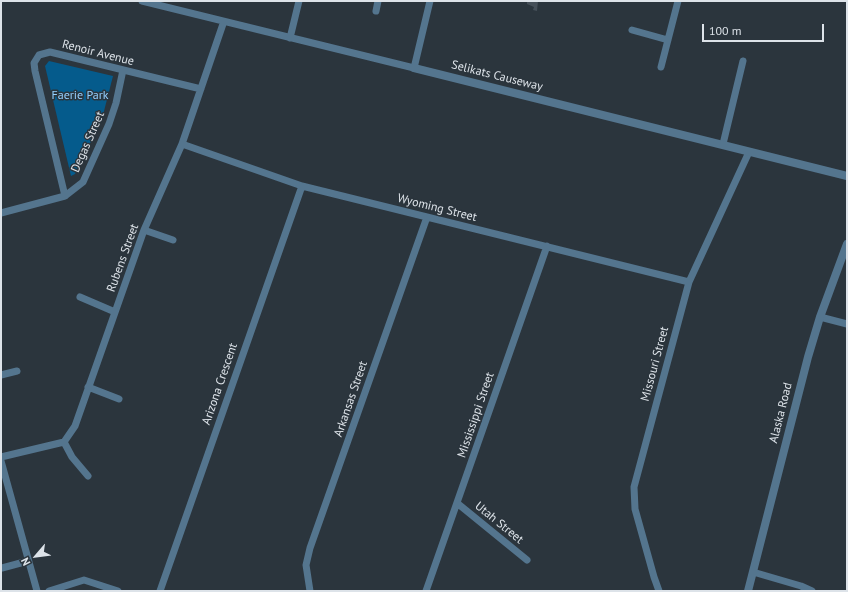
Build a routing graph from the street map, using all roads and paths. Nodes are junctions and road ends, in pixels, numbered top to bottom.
1 (142, 1) edge
2 (299, 1) edge
3 (378, 1) edge
4 (430, 1) edge
5 (678, 1) edge
6 (376, 11) dead end
7 (224, 21) junction
8 (632, 30) dead end
9 (290, 38) junction
10 (668, 40) junction
11 (742, 61) dead end
12 (661, 67) dead end
13 (414, 68) junction
14 (123, 70) junction
15 (200, 89) junction
16 (182, 144) junction
17 (723, 144) junction
18 (749, 152) junction
19 (847, 176) edge
20 (302, 186) junction
21 (65, 196) junction
22 (1, 213) edge
23 (427, 217) junction
24 (144, 230) junction
25 (173, 240) dead end
26 (847, 244) edge
27 (547, 246) junction
28 (689, 282) junction
29 (80, 297) dead end
30 (115, 312) junction
31 (820, 317) junction
32 (847, 324) edge
33 (17, 371) dead end
34 (1, 375) edge
35 (88, 387) junction
36 (119, 399) dead end
37 (64, 442) junction
38 (1, 457) edge
39 (1, 461) edge
40 (88, 476) dead end
41 (457, 503) junction
42 (527, 560) dead end
43 (28, 561) junction
44 (2, 568) dead end
45 (754, 572) junction
46 (37, 591) edge
47 (49, 591) edge
48 (118, 591) edge
49 (160, 591) edge
50 (310, 591) edge
51 (426, 591) edge
52 (659, 591) edge
53 (748, 591) edge
54 (812, 591) edge

1 - 7 street, Selikats Causeway
2 - 9 street
3 - 6 street
4 - 13 street
5 - 10 street
7 - 9 street, Selikats Causeway
7 - 15 street, Rubens Street
8 - 10 street
9 - 13 street, Selikats Causeway
10 - 12 street
11 - 17 street
13 - 17 street, Selikats Causeway
14 - 15 street, Renoir Avenue
14 - 21 street, Degas Street
14 - 21 street, Renoir Avenue
15 - 16 street, Rubens Street
16 - 20 street, Wyoming Street
16 - 24 street, Rubens Street
17 - 18 street, Selikats Causeway
18 - 19 street, Selikats Causeway
18 - 28 street, Missouri Street
20 - 23 street, Wyoming Street
20 - 49 street, Arizona Crescent
21 - 22 street, Degas Street
23 - 27 street, Wyoming Street
23 - 50 street, Arkansas Street
24 - 25 street
24 - 30 street, Rubens Street
26 - 31 street, Alaska Road
27 - 28 street, Wyoming Street
27 - 41 street, Mississippi Street
28 - 52 street, Missouri Street
29 - 30 street
30 - 35 street, Rubens Street
31 - 32 street
31 - 45 street, Alaska Road
33 - 34 street
35 - 36 street
35 - 37 street, Rubens Street
37 - 38 street
37 - 40 street
39 - 43 street
41 - 42 street, Utah Street
41 - 51 street, Mississippi Street
43 - 44 street
43 - 46 street
45 - 53 street, Alaska Road
45 - 54 street
47 - 48 street

